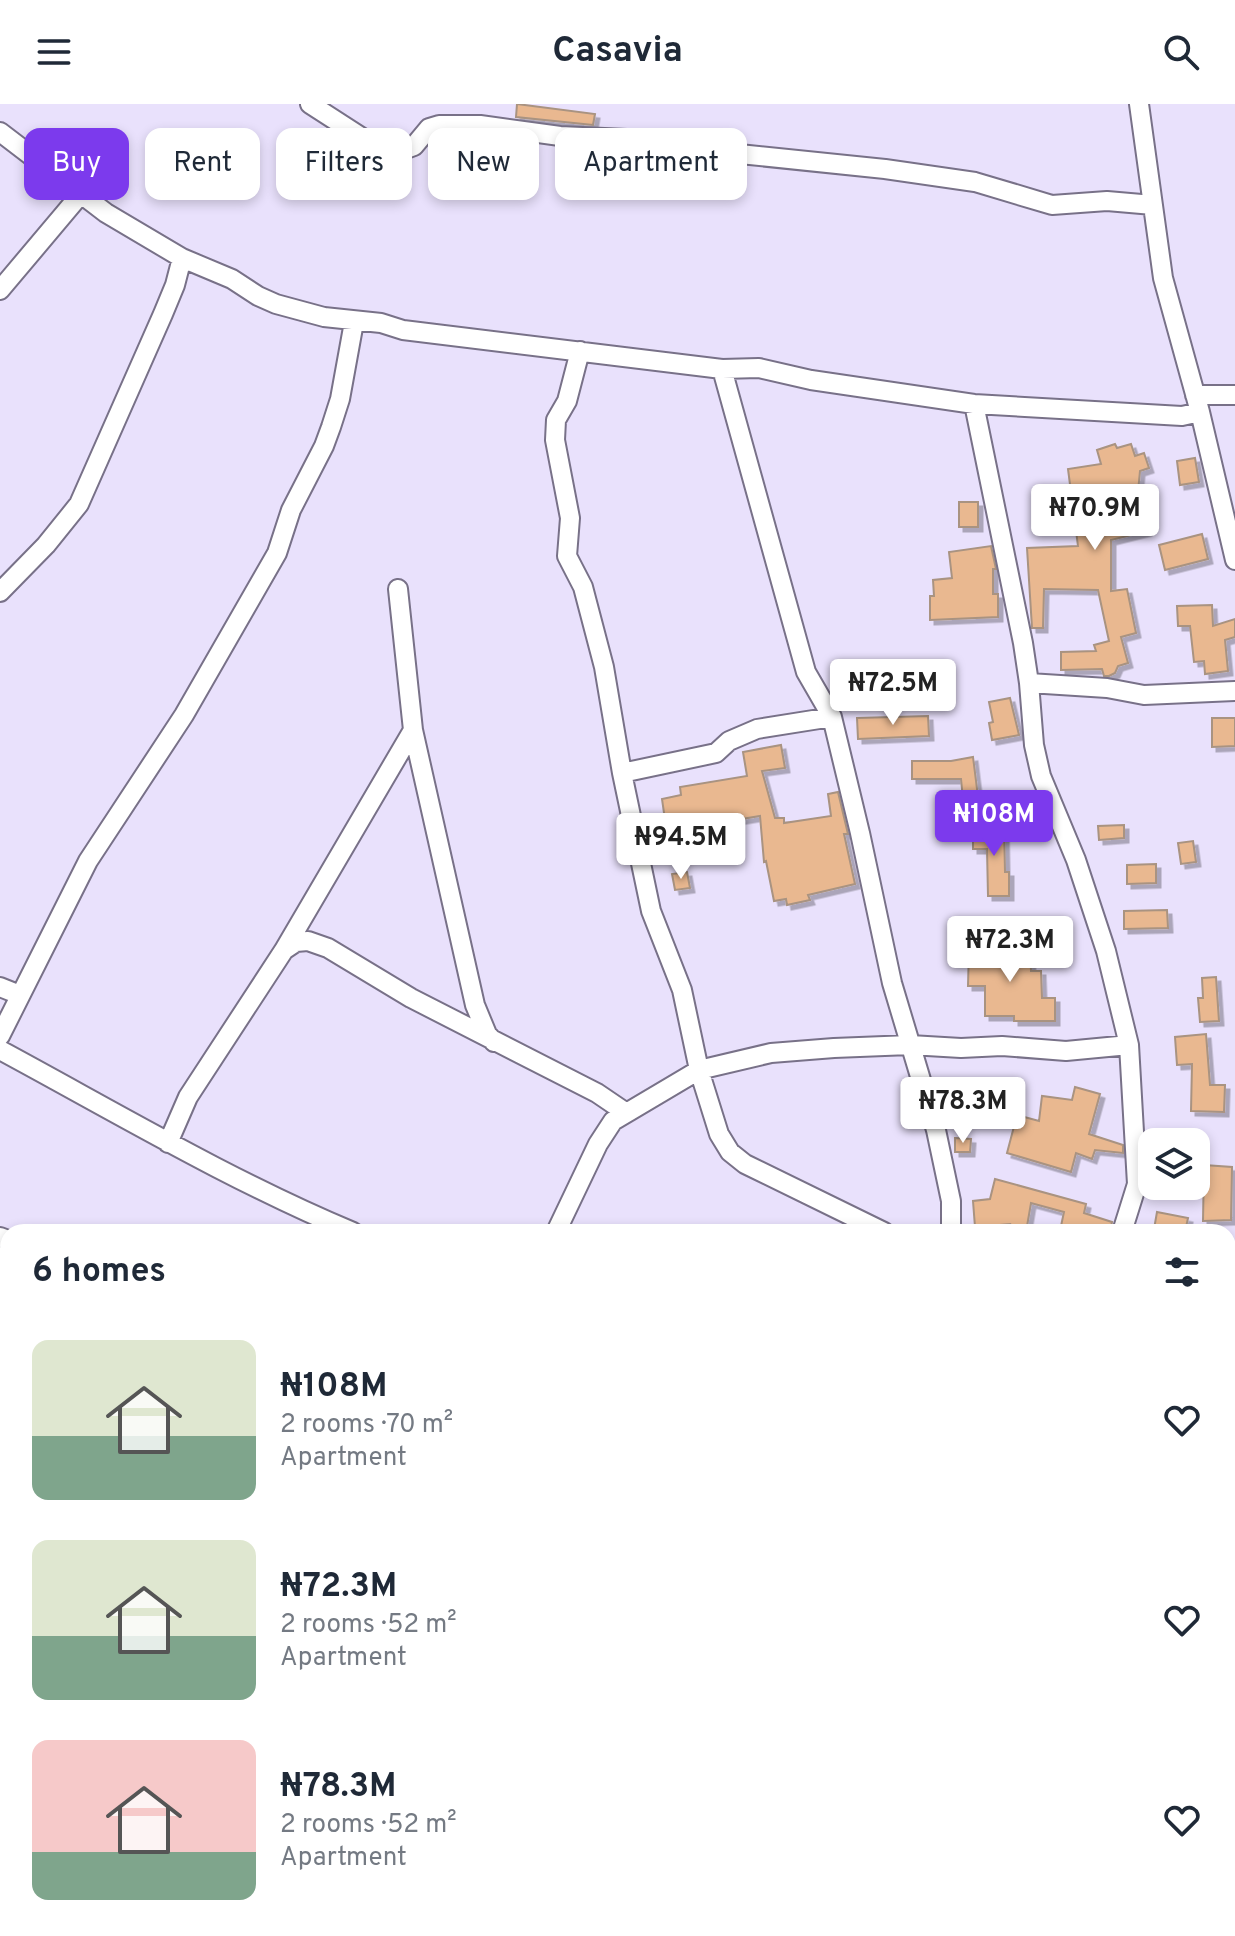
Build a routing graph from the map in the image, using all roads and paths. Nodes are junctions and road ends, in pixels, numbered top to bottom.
1 (310, 104) edge
2 (1139, 104) edge
3 (0, 132) edge
4 (24, 149) edge
5 (76, 200) edge
6 (88, 200) edge
7 (1153, 205) junction
8 (182, 258) junction
9 (0, 290) edge
10 (354, 322) junction
11 (580, 351) junction
12 (722, 369) junction
13 (1235, 395) edge
14 (1198, 403) junction
15 (974, 404) junction
16 (1235, 560) edge
17 (398, 589) dead end
18 (0, 592) edge
19 (1029, 683) junction
20 (1235, 691) edge
21 (832, 717) junction
22 (413, 730) junction
23 (622, 773) junction
24 (284, 950) junction
25 (0, 987) edge
26 (20, 995) junction
27 (0, 1036) edge
28 (494, 1042) junction
29 (910, 1045) junction
30 (1129, 1045) junction
31 (0, 1050) edge
32 (699, 1070) junction
33 (625, 1112) junction
34 (168, 1143) junction
35 (334, 1224) edge
36 (560, 1224) edge
37 (868, 1224) edge
38 (951, 1224) edge
39 (1124, 1224) edge

1 - 7 street
2 - 7 street
3 - 4 street
5 - 9 street
6 - 8 street
7 - 14 street
8 - 10 street
8 - 18 street
10 - 11 street
10 - 26 street
11 - 12 street
11 - 23 street
12 - 15 street
12 - 21 street
13 - 14 street
14 - 15 street
14 - 16 street
15 - 19 street
17 - 22 street
19 - 20 street
19 - 30 street
21 - 23 street
21 - 29 street
22 - 24 street
22 - 28 street
23 - 32 street
24 - 28 street
24 - 34 street
25 - 26 street
26 - 27 street
28 - 33 street
29 - 30 street
29 - 32 street
29 - 38 street
30 - 39 street
31 - 34 street
32 - 33 street
32 - 37 street
33 - 36 street
34 - 35 street

